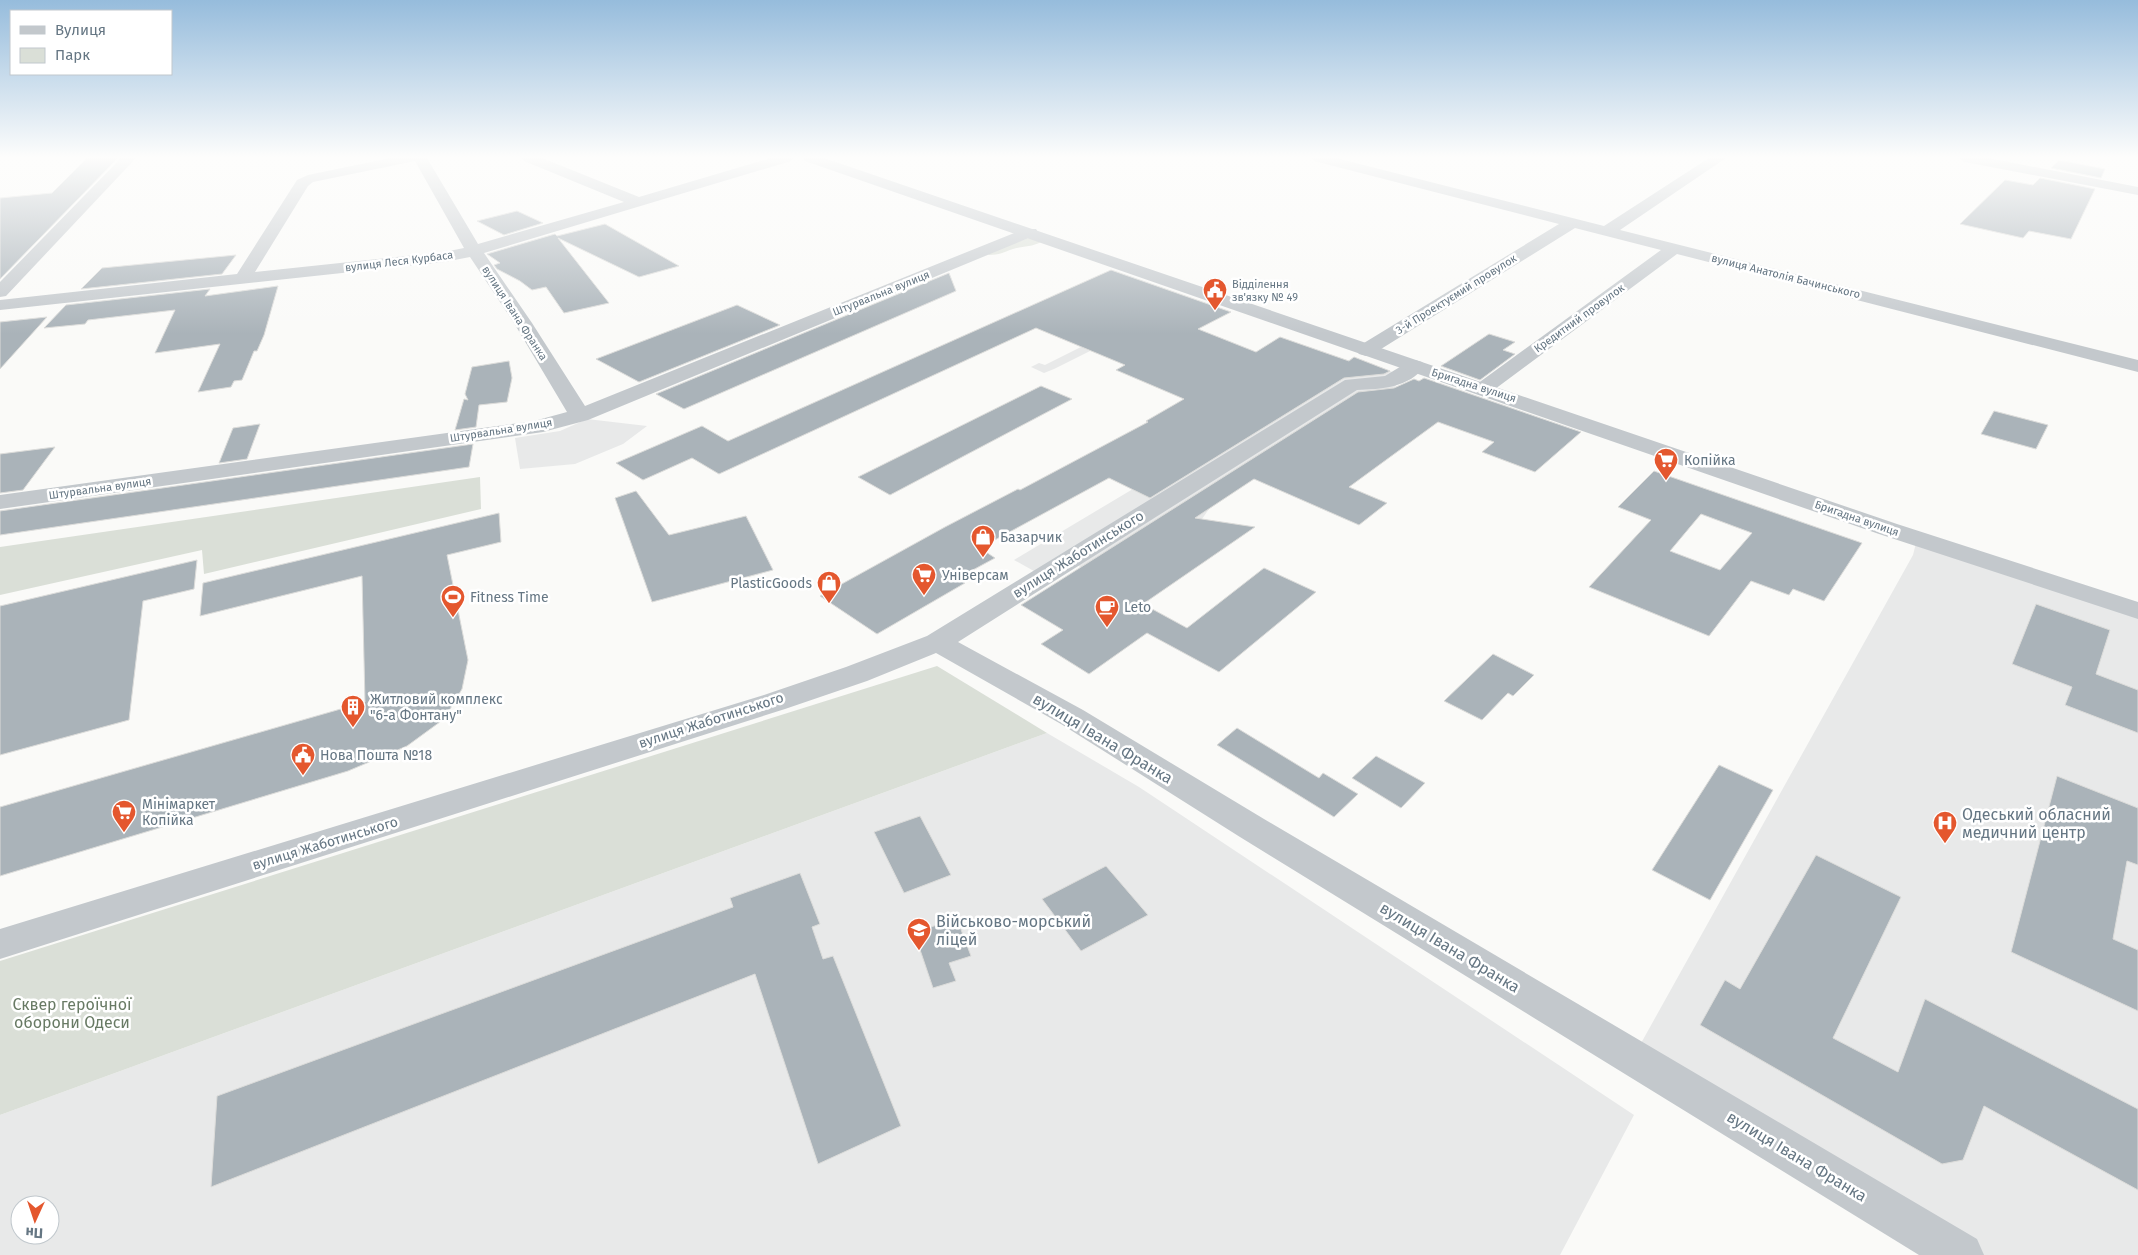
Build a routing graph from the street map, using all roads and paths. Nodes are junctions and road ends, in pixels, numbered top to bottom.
1 (72, 217) edge
2 (281, 217) edge
3 (454, 217) edge
4 (589, 217) edge
5 (984, 217) edge
6 (1551, 217) edge
7 (1629, 217) edge
8 (1573, 222) junction
9 (1607, 231) junction
10 (1030, 232) junction
11 (1674, 248) junction
12 (474, 251) junction
13 (242, 280) junction
14 (0, 292) edge
15 (0, 305) edge
16 (1366, 350) junction
17 (1407, 363) junction
18 (2138, 366) edge
19 (1484, 388) junction
20 (580, 415) junction
21 (0, 502) edge
22 (2138, 611) edge
23 (937, 642) junction
24 (0, 944) edge
25 (1961, 1255) edge

1 - 14 street
2 - 13 street
3 - 12 street, вулиця Івана Франка
4 - 12 street, вулиця Леся Курбаса
5 - 10 street, Бригадна вулиця
6 - 8 street, вулиця Анатолія Бачинського
7 - 9 street
8 - 9 street, вулиця Анатолія Бачинського
8 - 16 street, 3-й Проектуємий провулок
9 - 11 street, вулиця Анатолія Бачинського
10 - 16 street, Бригадна вулиця
10 - 20 street, Штурвальна вулиця
11 - 18 street, вулиця Анатолія Бачинського
11 - 19 street, Кредитний провулок
12 - 13 street, вулиця Леся Курбаса
12 - 20 street, вулиця Івана Франка
13 - 15 street, вулиця Леся Курбаса
16 - 17 street, Бригадна вулиця
17 - 19 street, Бригадна вулиця
17 - 23 street, вулиця Жаботинського
19 - 22 street, Бригадна вулиця
20 - 21 street, Штурвальна вулиця
23 - 24 street, вулиця Жаботинського
23 - 25 street, вулиця Івана Франка

